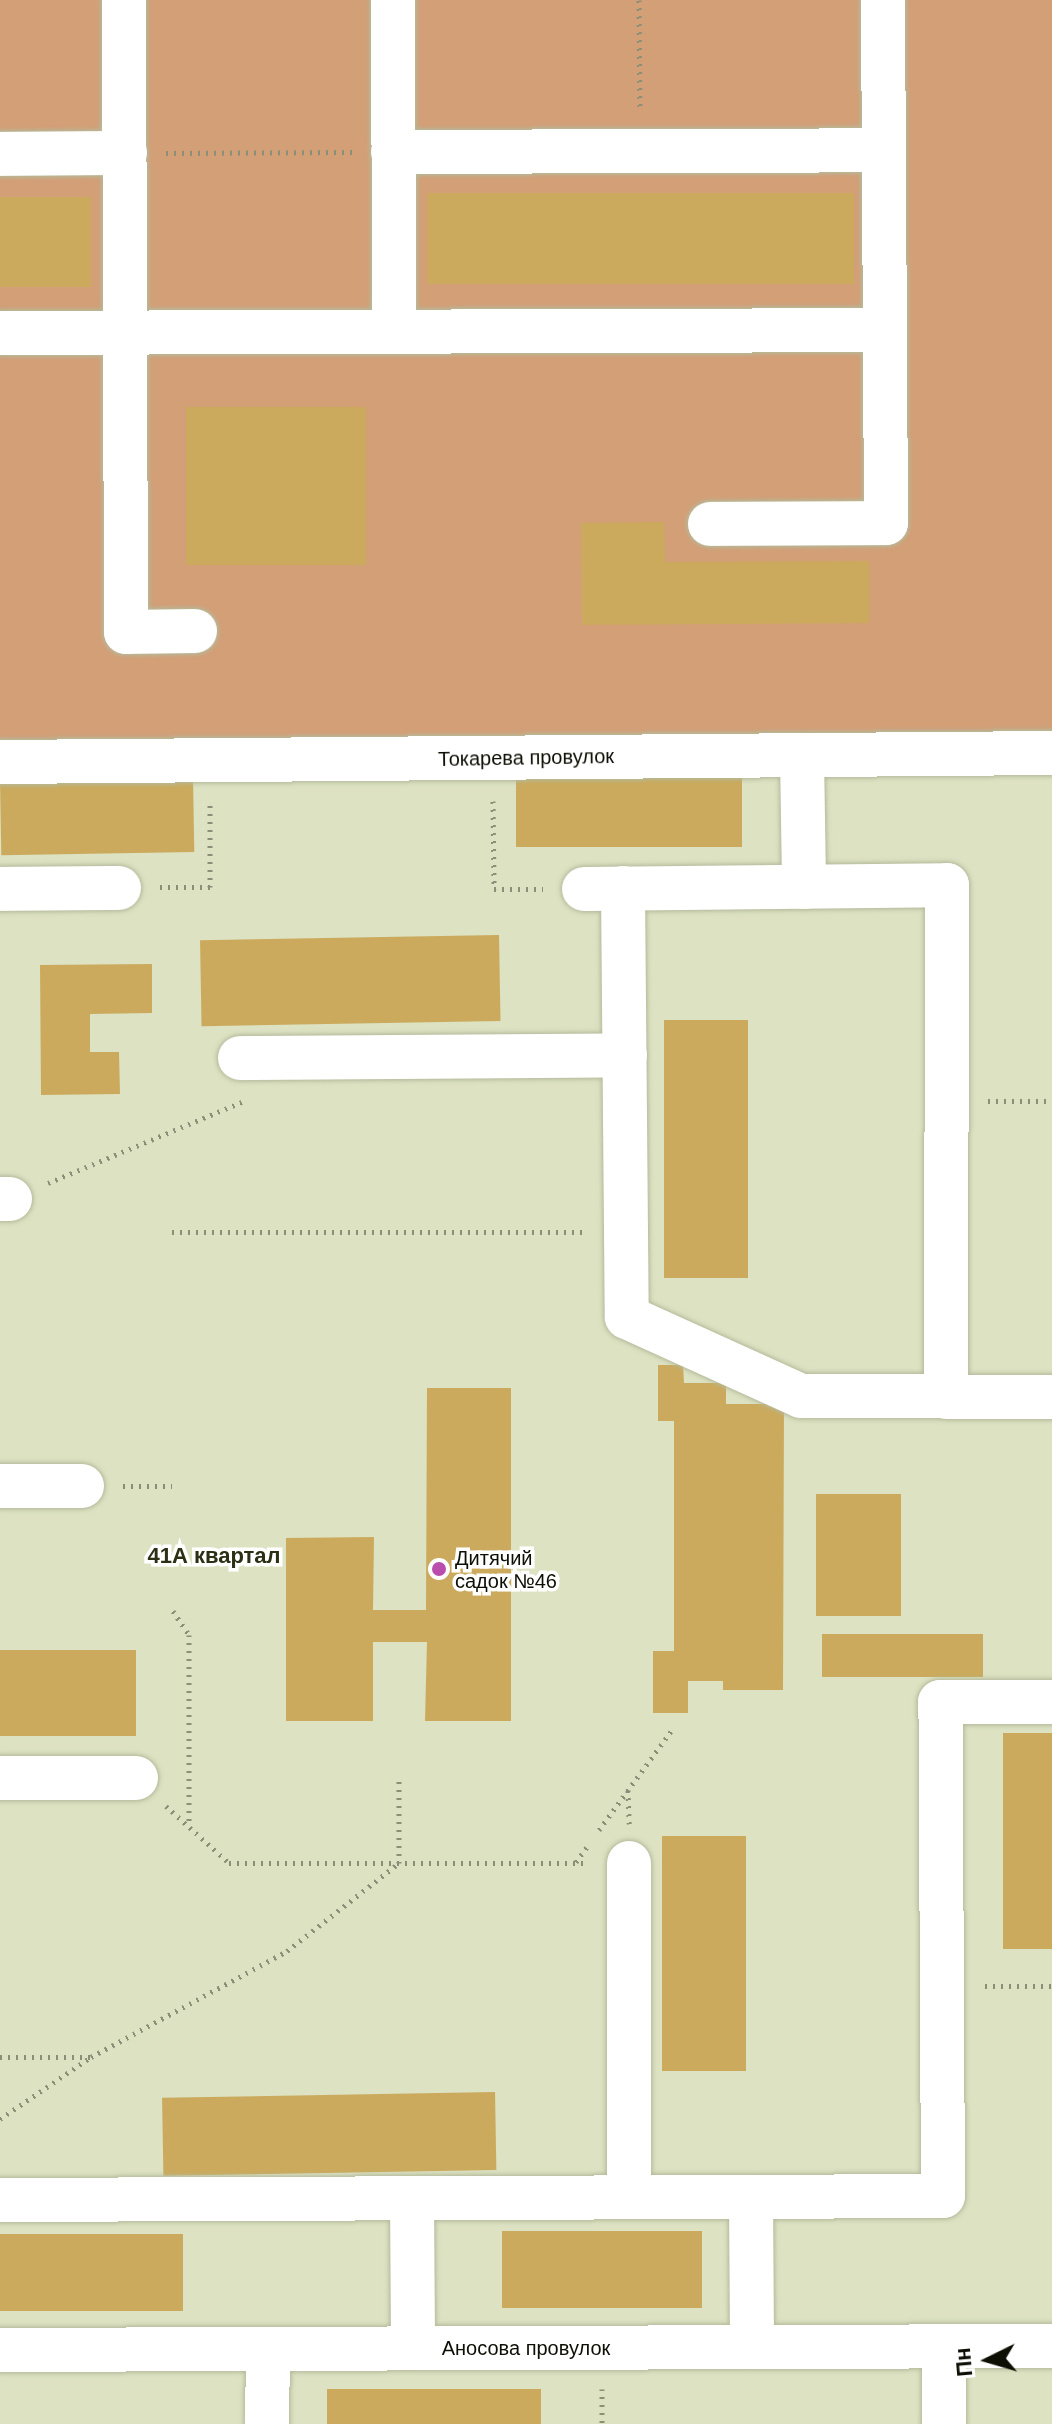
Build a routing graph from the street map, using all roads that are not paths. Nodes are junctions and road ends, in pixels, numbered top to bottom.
1 (124, 0) edge
2 (393, 0) edge
3 (883, 0) edge
4 (884, 150) junction
5 (393, 152) junction
6 (125, 153) junction
7 (0, 154) edge
8 (885, 330) junction
9 (394, 332) junction
10 (0, 333) edge
11 (126, 333) junction
12 (710, 524) dead end
13 (195, 631) dead end
14 (1052, 753) edge
15 (802, 755) junction
16 (0, 762) edge
17 (804, 887) junction
18 (119, 888) road end
19 (0, 889) edge
20 (625, 1055) junction
21 (243, 1079) road end
22 (946, 1397) junction
23 (1052, 1397) edge
24 (0, 1486) edge
25 (82, 1486) dead end
26 (1052, 1702) edge
27 (0, 1778) edge
28 (136, 1778) road end
29 (629, 1863) road end
30 (629, 2197) junction
31 (751, 2197) junction
32 (412, 2198) junction
33 (0, 2200) edge
34 (944, 2346) junction
35 (1052, 2346) edge
36 (752, 2347) junction
37 (413, 2348) junction
38 (268, 2349) junction
39 (0, 2350) edge
40 (267, 2424) edge
41 (944, 2424) edge

1 - 6 street
2 - 5 street
3 - 4 street
4 - 5 street
4 - 8 street
5 - 9 street
6 - 7 street
6 - 11 street
8 - 9 street
8 - 12 street
9 - 11 street
10 - 11 street
11 - 13 street
14 - 15 street, Токарева провулок
15 - 16 street, Токарева провулок
15 - 17 street
17 - 20 street
17 - 22 street
18 - 19 street
20 - 21 street
20 - 22 street
22 - 23 street
24 - 25 street
26 - 31 street
27 - 28 street
29 - 30 street
30 - 31 street
30 - 32 street
31 - 36 street
32 - 33 street
32 - 37 street
34 - 35 street, Аносова провулок
34 - 36 street, Аносова провулок
34 - 41 street
36 - 37 street, Аносова провулок
37 - 38 street, Аносова провулок
38 - 39 street, Аносова провулок
38 - 40 street

